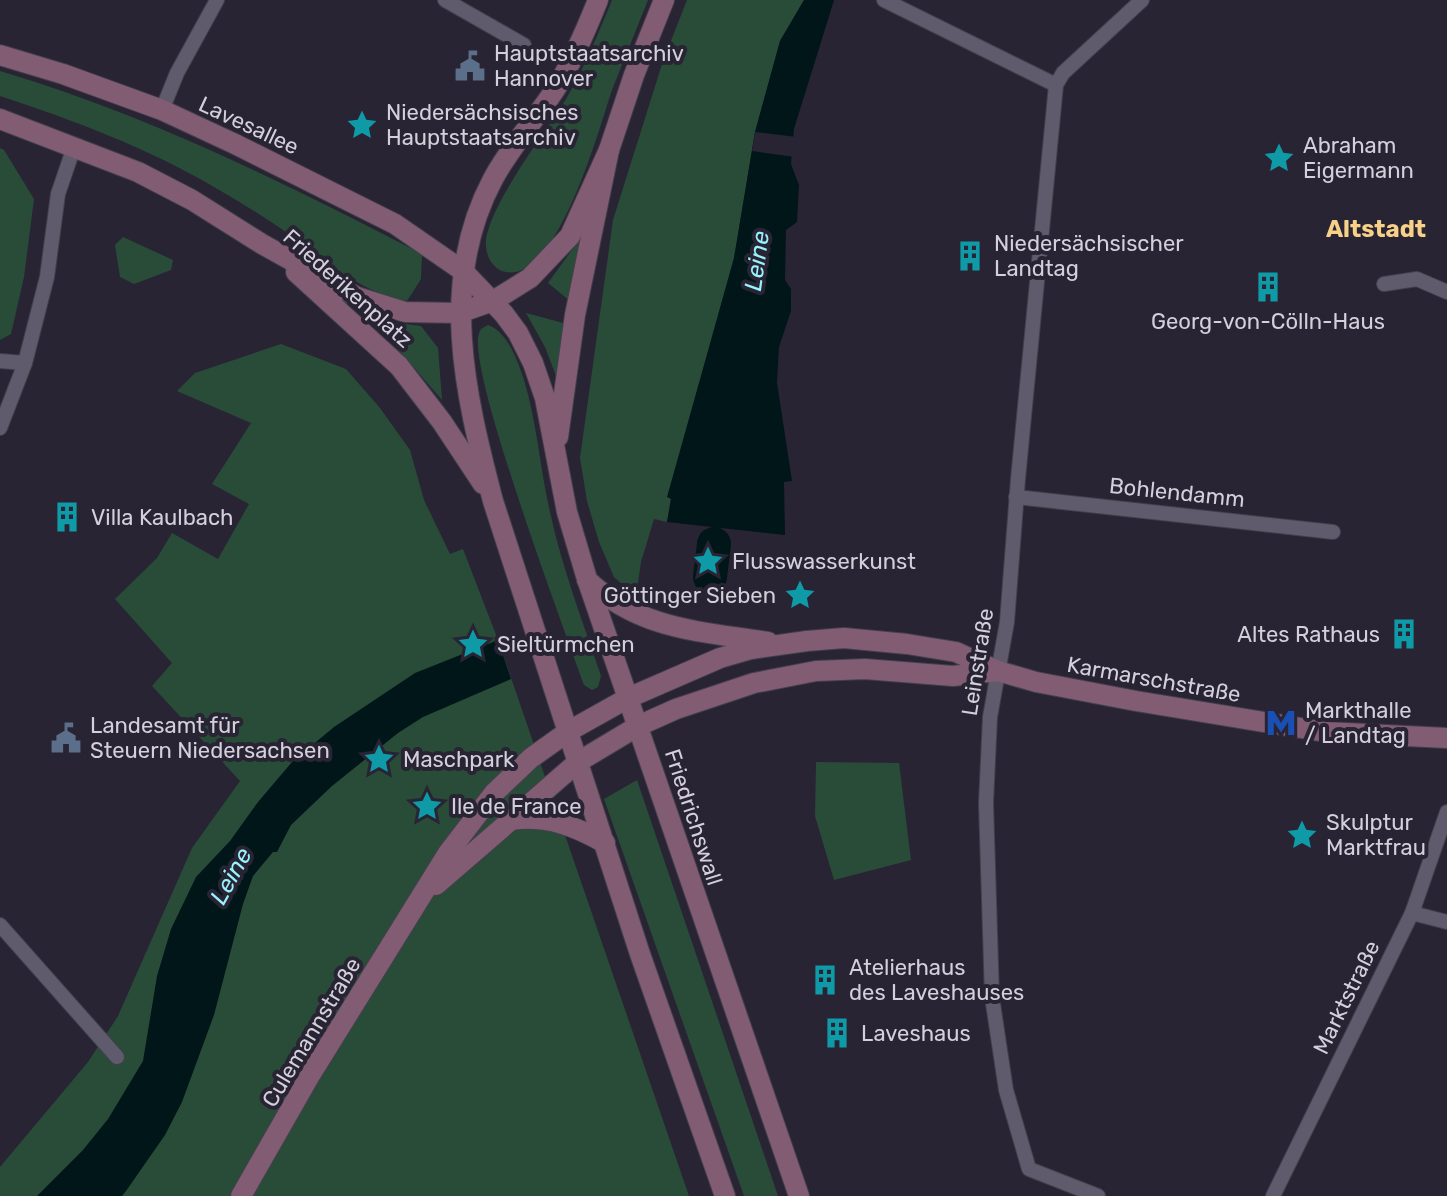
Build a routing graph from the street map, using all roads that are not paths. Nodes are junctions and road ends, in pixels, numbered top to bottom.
1 (217, 0) edge
2 (445, 0) edge
3 (598, 0) edge
4 (664, 0) edge
5 (884, 0) edge
6 (1142, 0) edge
7 (524, 45) dead end
8 (0, 55) edge
9 (1056, 85) junction
10 (162, 110) junction
11 (0, 119) edge
12 (74, 147) junction
13 (609, 150) junction
14 (262, 244) junction
15 (463, 271) junction
16 (1384, 284) dead end
17 (1447, 292) edge
18 (493, 301) junction
19 (459, 313) junction
20 (0, 361) edge
21 (25, 363) junction
22 (0, 428) edge
23 (556, 450) junction
24 (1016, 497) junction
25 (493, 501) junction
26 (1333, 532) dead end
27 (587, 579) junction
28 (784, 644) junction
29 (998, 671) junction
30 (628, 698) junction
31 (638, 726) junction
32 (569, 731) junction
33 (1447, 738) edge
34 (578, 762) junction
35 (1447, 812) edge
36 (511, 820) junction
37 (605, 843) junction
38 (424, 895) junction
39 (1412, 913) junction
40 (1447, 922) edge
41 (0, 925) edge
42 (117, 1057) dead end
43 (241, 1196) edge
44 (725, 1196) edge
45 (799, 1196) edge
46 (1098, 1196) edge
47 (1273, 1196) edge

1 - 10 street
2 - 7 street
3 - 15 main road
4 - 13 main road
5 - 9 street
6 - 9 street
8 - 10 main road, Lavesallee
9 - 24 street, Leinstraße
10 - 15 main road, Lavesallee
11 - 12 main road
12 - 14 main road
12 - 21 street
13 - 18 main road, Friederikenplatz
13 - 23 main road
14 - 19 main road, Friederikenplatz
14 - 25 main road, Friederikenplatz
15 - 18 main road
15 - 19 main road
16 - 17 street
18 - 19 main road, Friederikenplatz
18 - 23 main road
19 - 25 main road
20 - 21 street
21 - 22 street
23 - 27 main road, Friedrichswall
24 - 26 street, Bohlendamm
24 - 29 street, Leinstraße
25 - 32 main road
27 - 28 main road
27 - 30 main road, Friedrichswall
28 - 29 main road, Karmarschstraße
28 - 30 main road, Karmarschstraße
29 - 31 main road, Karmarschstraße
29 - 33 main road, Karmarschstraße
29 - 46 street, Leinstraße
30 - 31 main road, Friedrichswall
30 - 32 main road, Karmarschstraße
31 - 34 main road, Culemannstraße
31 - 45 main road, Friedrichswall
32 - 34 main road
32 - 38 main road, Culemannstraße
34 - 36 main road, Culemannstraße
34 - 37 main road
35 - 39 street, Marktstraße
36 - 37 main road
36 - 38 main road, Culemannstraße
37 - 44 main road
38 - 43 main road, Culemannstraße
39 - 40 street
39 - 47 street, Marktstraße
41 - 42 street

